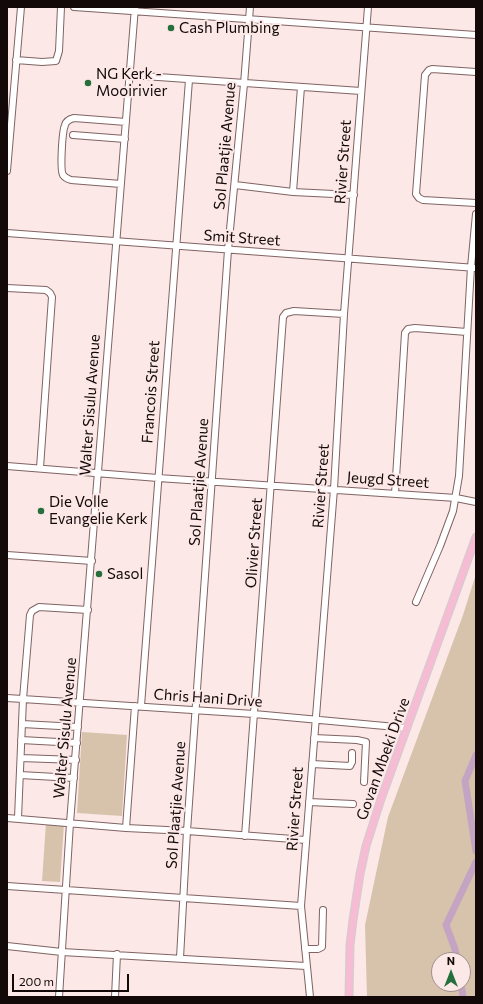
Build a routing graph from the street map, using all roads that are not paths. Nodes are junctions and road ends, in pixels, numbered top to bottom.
1 (21, 7) edge
2 (61, 7) edge
3 (74, 7) edge
4 (250, 7) edge
5 (368, 7) edge
6 (135, 10) edge
7 (249, 19) junction
8 (366, 27) junction
9 (476, 35) edge
10 (16, 60) junction
11 (476, 72) edge
12 (129, 76) junction
13 (189, 80) junction
14 (244, 84) junction
15 (301, 87) junction
16 (361, 91) junction
17 (126, 122) junction
18 (73, 135) dead end
19 (125, 139) junction
20 (7, 171) edge
21 (121, 184) junction
22 (235, 185) junction
23 (293, 192) junction
24 (354, 196) junction
25 (476, 203) edge
26 (476, 214) edge
27 (7, 233) edge
28 (116, 242) junction
29 (175, 246) junction
30 (228, 250) junction
31 (348, 258) junction
32 (473, 267) edge
33 (7, 288) edge
34 (344, 314) junction
35 (467, 332) junction
36 (7, 466) edge
37 (40, 468) junction
38 (98, 474) junction
39 (158, 478) junction
40 (212, 481) junction
41 (271, 485) junction
42 (334, 489) junction
43 (395, 494) junction
44 (456, 498) junction
45 (476, 502) edge
46 (476, 537) edge
47 (7, 555) edge
48 (92, 561) junction
49 (416, 602) dead end
50 (88, 610) junction
51 (7, 698) edge
52 (23, 699) junction
53 (80, 703) junction
54 (138, 706) junction
55 (196, 710) junction
56 (254, 714) junction
57 (315, 719) junction
58 (22, 724) junction
59 (78, 727) junction
60 (407, 728) junction
61 (314, 738) junction
62 (21, 740) junction
63 (77, 743) junction
64 (352, 753) dead end
65 (21, 758) junction
66 (76, 760) junction
67 (312, 764) junction
68 (20, 775) junction
69 (74, 778) junction
70 (364, 782) dead end
71 (309, 802) junction
72 (353, 804) dead end
73 (7, 818) edge
74 (18, 818) junction
75 (70, 823) junction
76 (126, 828) junction
77 (187, 831) junction
78 (245, 836) junction
79 (306, 840) junction
80 (7, 886) edge
81 (66, 891) junction
82 (183, 898) junction
83 (301, 906) junction
84 (323, 910) dead end
85 (7, 946) edge
86 (305, 949) junction
87 (62, 952) junction
88 (117, 954) junction
89 (180, 958) junction
90 (306, 966) junction
91 (58, 997) edge
92 (115, 997) edge
93 (310, 997) edge
94 (349, 997) edge

1 - 10 street
2 - 10 street
3 - 6 street
4 - 7 street, Sol Plaatjie Avenue
5 - 8 street, Rivier Street
6 - 7 street
6 - 12 street, Walter Sisulu Avenue
7 - 8 street
7 - 14 street, Sol Plaatjie Avenue
8 - 9 street
8 - 16 street, Rivier Street
10 - 20 street
11 - 25 street
12 - 13 street
12 - 17 street, Walter Sisulu Avenue
13 - 14 street
13 - 29 street, Francois Street
14 - 15 street
14 - 22 street, Sol Plaatjie Avenue
15 - 16 street
15 - 23 street
16 - 24 street, Rivier Street
17 - 19 street, Walter Sisulu Avenue
17 - 21 street
18 - 19 street
19 - 21 street, Walter Sisulu Avenue
21 - 28 street, Walter Sisulu Avenue
22 - 23 street
22 - 30 street, Sol Plaatjie Avenue
23 - 24 street
24 - 31 street, Rivier Street
26 - 32 street
27 - 28 street, Smit Street
28 - 29 street, Smit Street
28 - 38 street, Walter Sisulu Avenue
29 - 30 street, Smit Street
29 - 39 street, Francois Street
30 - 31 street, Smit Street
30 - 40 street, Sol Plaatjie Avenue
31 - 32 street, Smit Street
31 - 34 street, Rivier Street
32 - 35 street
33 - 37 street
34 - 41 street, Olivier Street
34 - 42 street, Rivier Street
35 - 43 street
35 - 44 street
36 - 37 street, Jeugd Street
37 - 38 street, Jeugd Street
38 - 39 street, Jeugd Street
38 - 48 street, Walter Sisulu Avenue
39 - 40 street, Jeugd Street
39 - 54 street, Francois Street
40 - 41 street, Jeugd Street
40 - 55 street, Sol Plaatjie Avenue
41 - 42 street, Jeugd Street
41 - 56 street, Olivier Street
42 - 43 street, Jeugd Street
42 - 57 street, Rivier Street
43 - 44 street, Jeugd Street
44 - 45 street, Jeugd Street
44 - 49 street
46 - 60 main road, Govan Mbeki Drive
47 - 48 street
48 - 50 street, Walter Sisulu Avenue
50 - 52 street
50 - 53 street, Walter Sisulu Avenue
51 - 52 street, Chris Hani Drive
52 - 53 street, Chris Hani Drive
52 - 58 street
53 - 54 street, Chris Hani Drive
53 - 59 street, Walter Sisulu Avenue
54 - 55 street, Chris Hani Drive
54 - 76 street, Francois Street
55 - 56 street, Chris Hani Drive
55 - 77 street, Sol Plaatjie Avenue
56 - 57 street, Chris Hani Drive
56 - 78 street, Olivier Street
57 - 60 street, Chris Hani Drive
57 - 61 street, Rivier Street
58 - 59 street
58 - 62 street
59 - 63 street, Walter Sisulu Avenue
60 - 94 main road, Govan Mbeki Drive
61 - 67 street, Rivier Street
61 - 70 street
62 - 63 street
62 - 65 street
63 - 66 street, Walter Sisulu Avenue
64 - 67 street
65 - 66 street
65 - 68 street
66 - 69 street, Walter Sisulu Avenue
67 - 71 street, Rivier Street
68 - 69 street
68 - 74 street
69 - 75 street, Walter Sisulu Avenue
71 - 72 street
71 - 79 street, Rivier Street
73 - 74 street
74 - 75 street
75 - 76 street
75 - 81 street, Walter Sisulu Avenue
76 - 77 street
77 - 78 street
77 - 82 street, Sol Plaatjie Avenue
78 - 79 street
79 - 83 street, Rivier Street
80 - 81 street
81 - 82 street
81 - 87 street, Walter Sisulu Avenue
82 - 83 street
82 - 89 street, Sol Plaatjie Avenue
83 - 86 street, Rivier Street
84 - 86 street
85 - 87 street
86 - 90 street, Rivier Street
87 - 88 street
87 - 91 street, Walter Sisulu Avenue
88 - 89 street
88 - 92 street
89 - 90 street
90 - 93 street, Rivier Street

